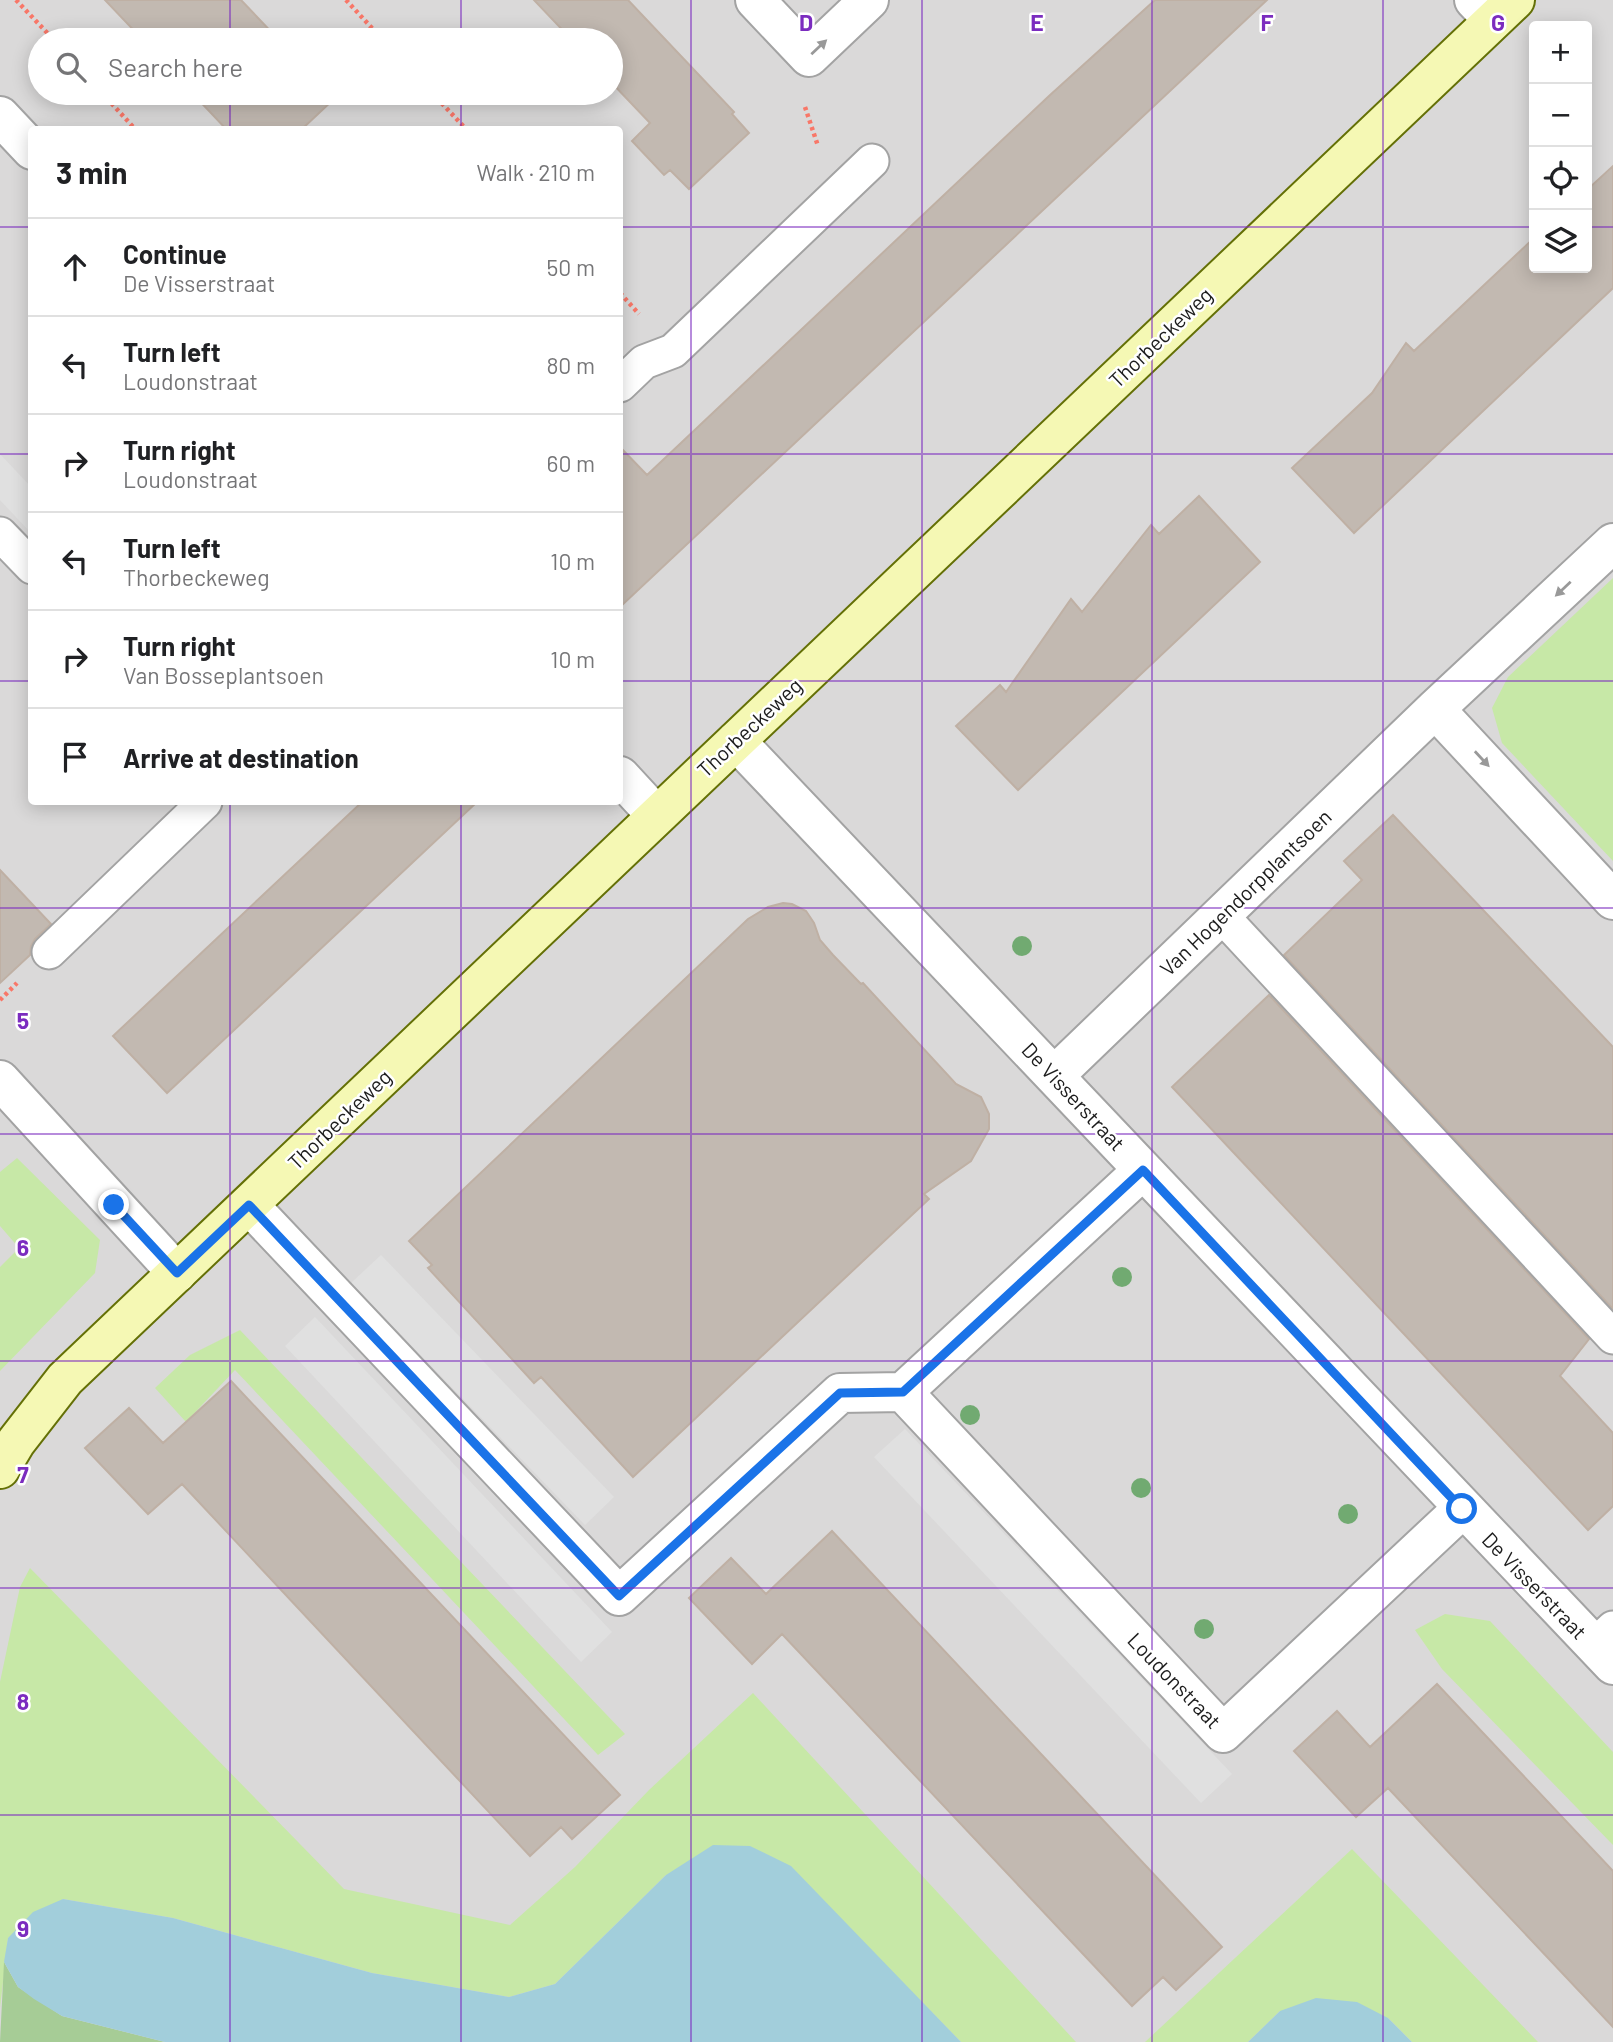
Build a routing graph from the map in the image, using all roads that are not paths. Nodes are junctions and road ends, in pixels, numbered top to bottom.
1 (755, 0) edge
2 (869, 0) edge
3 (1494, 7) edge
4 (0, 116) edge
5 (28, 146) edge
6 (872, 161) dead end
7 (623, 382) edge
8 (0, 534) edge
9 (1613, 542) edge
10 (28, 564) edge
11 (1435, 709) junction
12 (736, 741) junction
13 (623, 779) edge
14 (202, 805) edge
15 (656, 815) junction
16 (1613, 900) edge
17 (1221, 915) junction
18 (49, 952) dead end
19 (1055, 1075) junction
20 (0, 1080) edge
21 (1143, 1170) junction
22 (249, 1205) junction
23 (177, 1273) junction
24 (1613, 1337) edge
25 (903, 1392) junction
26 (0, 1469) edge
27 (1462, 1509) junction
28 (1607, 1646) edge

1 -> 2 street
3 - 12 street, Thorbeckeweg
4 - 5 street
6 - 7 lane
8 - 10 lane
9 -> 11 street, Van Hogendorpplantsoen
11 -> 16 street
11 - 17 street, Van Hogendorpplantsoen
12 - 15 street, Thorbeckeweg
12 - 19 street, De Visserstraat
13 - 15 street
14 - 18 lane
15 - 22 street, Thorbeckeweg
17 - 19 street, Van Hogendorpplantsoen
17 - 24 lane
19 - 21 street, De Visserstraat
20 - 23 street
21 - 25 street
21 - 27 street, De Visserstraat
22 - 23 street, Thorbeckeweg
22 - 25 street
23 - 26 street, Thorbeckeweg
25 - 27 street, Loudonstraat
27 - 28 street, De Visserstraat

